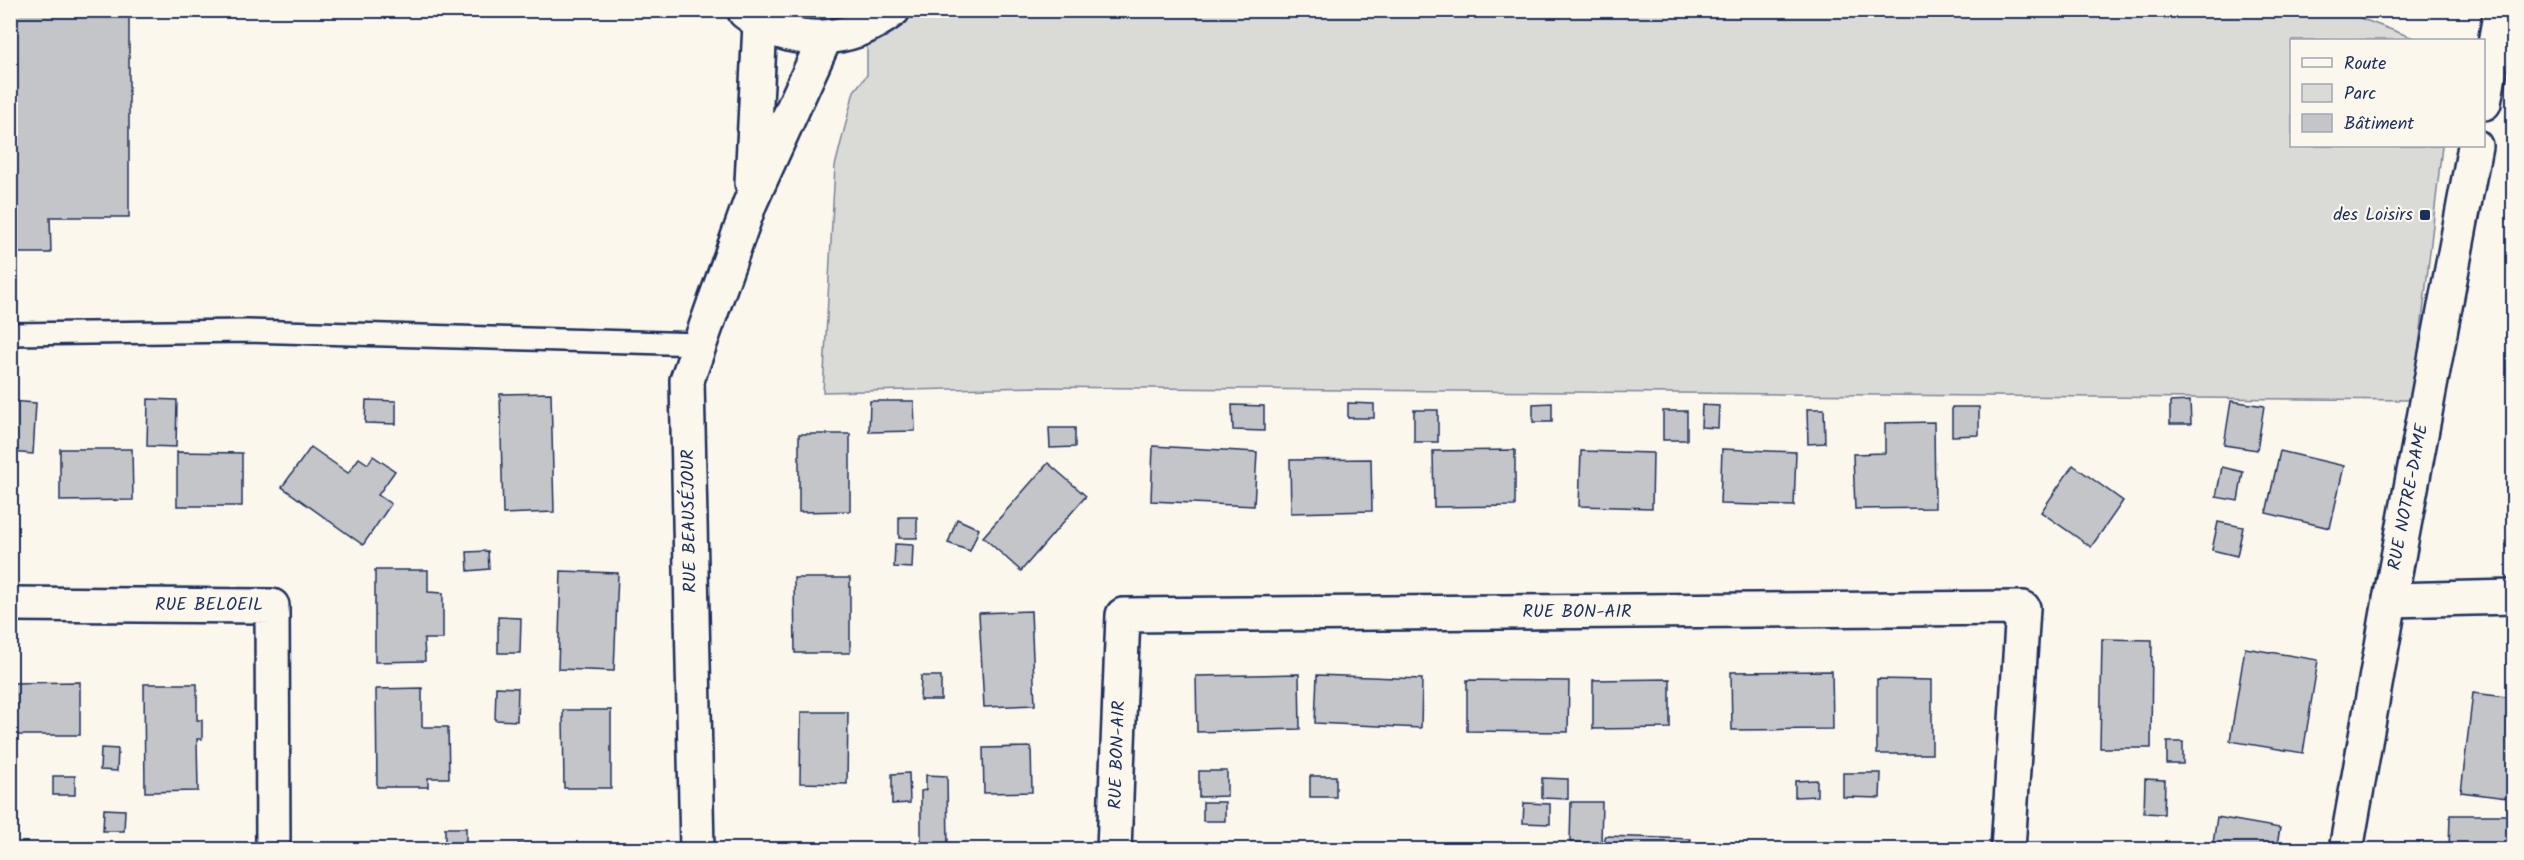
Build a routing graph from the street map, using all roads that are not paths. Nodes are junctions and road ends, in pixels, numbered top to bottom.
1 (893, 10) edge
2 (2501, 10) edge
3 (752, 17) edge
4 (825, 38) junction
5 (2485, 98) edge
6 (2475, 147) edge
7 (750, 203) junction
8 (10, 334) edge
9 (700, 344) junction
10 (2514, 597) edge
11 (2390, 600) junction
12 (10, 604) edge
13 (273, 849) edge
14 (697, 849) edge
15 (1114, 849) edge
16 (2008, 849) edge
17 (2346, 849) edge

1 - 4 street
2 - 5 street
3 - 4 street
3 - 7 street, RUE BEAUSÉJOUR
4 - 7 street, RUE BEAUSÉJOUR
6 - 11 street, RUE NOTRE-DAME
7 - 9 street, RUE BEAUSÉJOUR
8 - 9 lane
9 - 14 street, RUE BEAUSÉJOUR
10 - 11 street
11 - 17 street, RUE NOTRE-DAME
12 - 13 street, RUE BELOEIL
15 - 16 street, RUE BON-AIR

